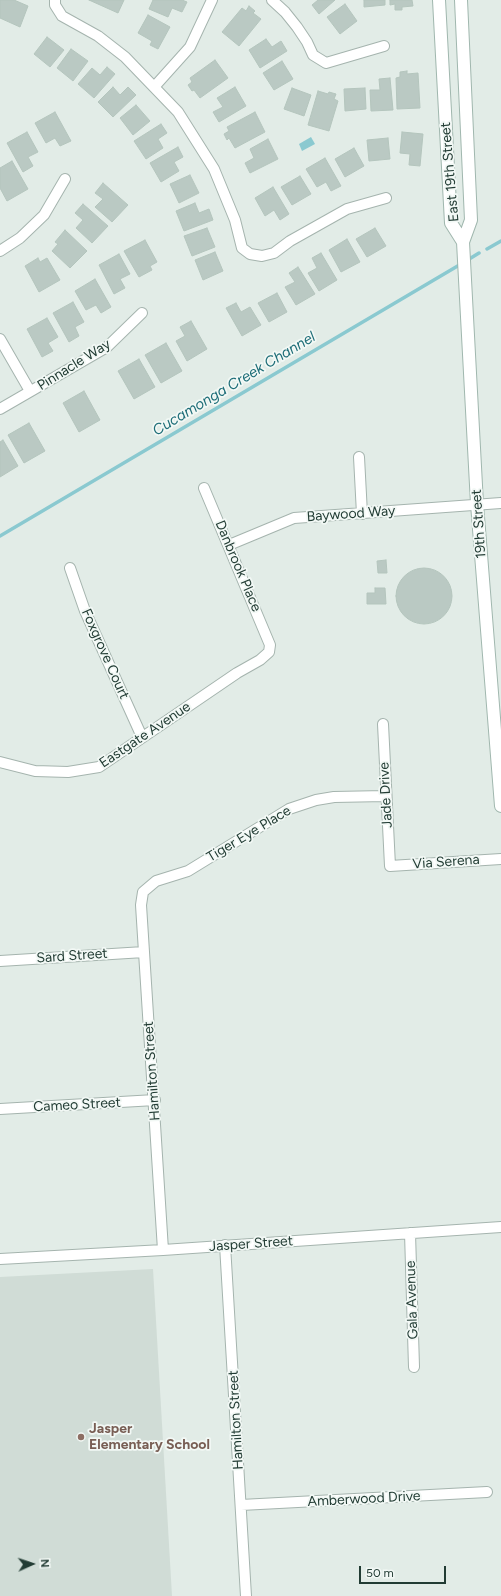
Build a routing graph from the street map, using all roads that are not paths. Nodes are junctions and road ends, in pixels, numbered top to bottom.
1 (212, 0) edge
2 (272, 0) edge
3 (439, 0) edge
4 (461, 0) edge
5 (55, 2) edge
6 (384, 46) dead end
7 (155, 86) junction
8 (65, 179) dead end
9 (386, 198) dead end
10 (463, 242) junction
11 (0, 252) edge
12 (142, 313) dead end
13 (0, 339) edge
14 (30, 391) junction
15 (0, 409) edge
16 (359, 457) dead end
17 (204, 488) dead end
18 (501, 503) edge
19 (477, 504) junction
20 (362, 514) junction
21 (229, 545) junction
22 (70, 568) dead end
23 (270, 645) joint
24 (383, 724) dead end
25 (142, 737) junction
26 (0, 762) edge
27 (386, 796) junction
28 (501, 806) edge
29 (501, 859) edge
30 (390, 866) joint
31 (143, 892) joint
32 (144, 952) junction
33 (0, 961) edge
34 (154, 1100) junction
35 (0, 1110) edge
36 (501, 1227) edge
37 (410, 1233) junction
38 (225, 1245) junction
39 (163, 1250) junction
40 (0, 1260) edge
41 (414, 1367) dead end
42 (487, 1492) dead end
43 (241, 1505) junction
44 (246, 1596) edge

1 - 7 street
2 - 6 street
3 - 10 main road, East 19th Street
4 - 10 main road, East 19th Street
5 - 7 street
7 - 9 street
8 - 11 street
10 - 19 main road, 19th Street
12 - 14 street, Pinnacle Way
13 - 14 street
14 - 15 street, Pinnacle Way
16 - 20 street
17 - 21 street, Danbrook Place
18 - 19 street, Baywood Way
19 - 20 street, Baywood Way
19 - 28 main road, 19th Street
20 - 21 street, Baywood Way
21 - 23 street, Danbrook Place
22 - 25 street, Foxgrove Court
23 - 25 street, Eastgate Avenue
24 - 27 street, Jade Drive
25 - 26 street, Eastgate Avenue
27 - 30 street, Jade Drive
27 - 31 street, Tiger Eye Place
29 - 30 street, Via Serena
31 - 32 street, Hamilton Street
32 - 33 street, Sard Street
32 - 34 street, Hamilton Street
34 - 35 street, Cameo Street
34 - 39 street, Hamilton Street
36 - 37 street, Jasper Street
37 - 38 street, Jasper Street
37 - 41 street, Gala Avenue
38 - 39 street, Jasper Street
38 - 43 street, Hamilton Street
39 - 40 street, Jasper Street
42 - 43 street, Amberwood Drive
43 - 44 street, Hamilton Street

